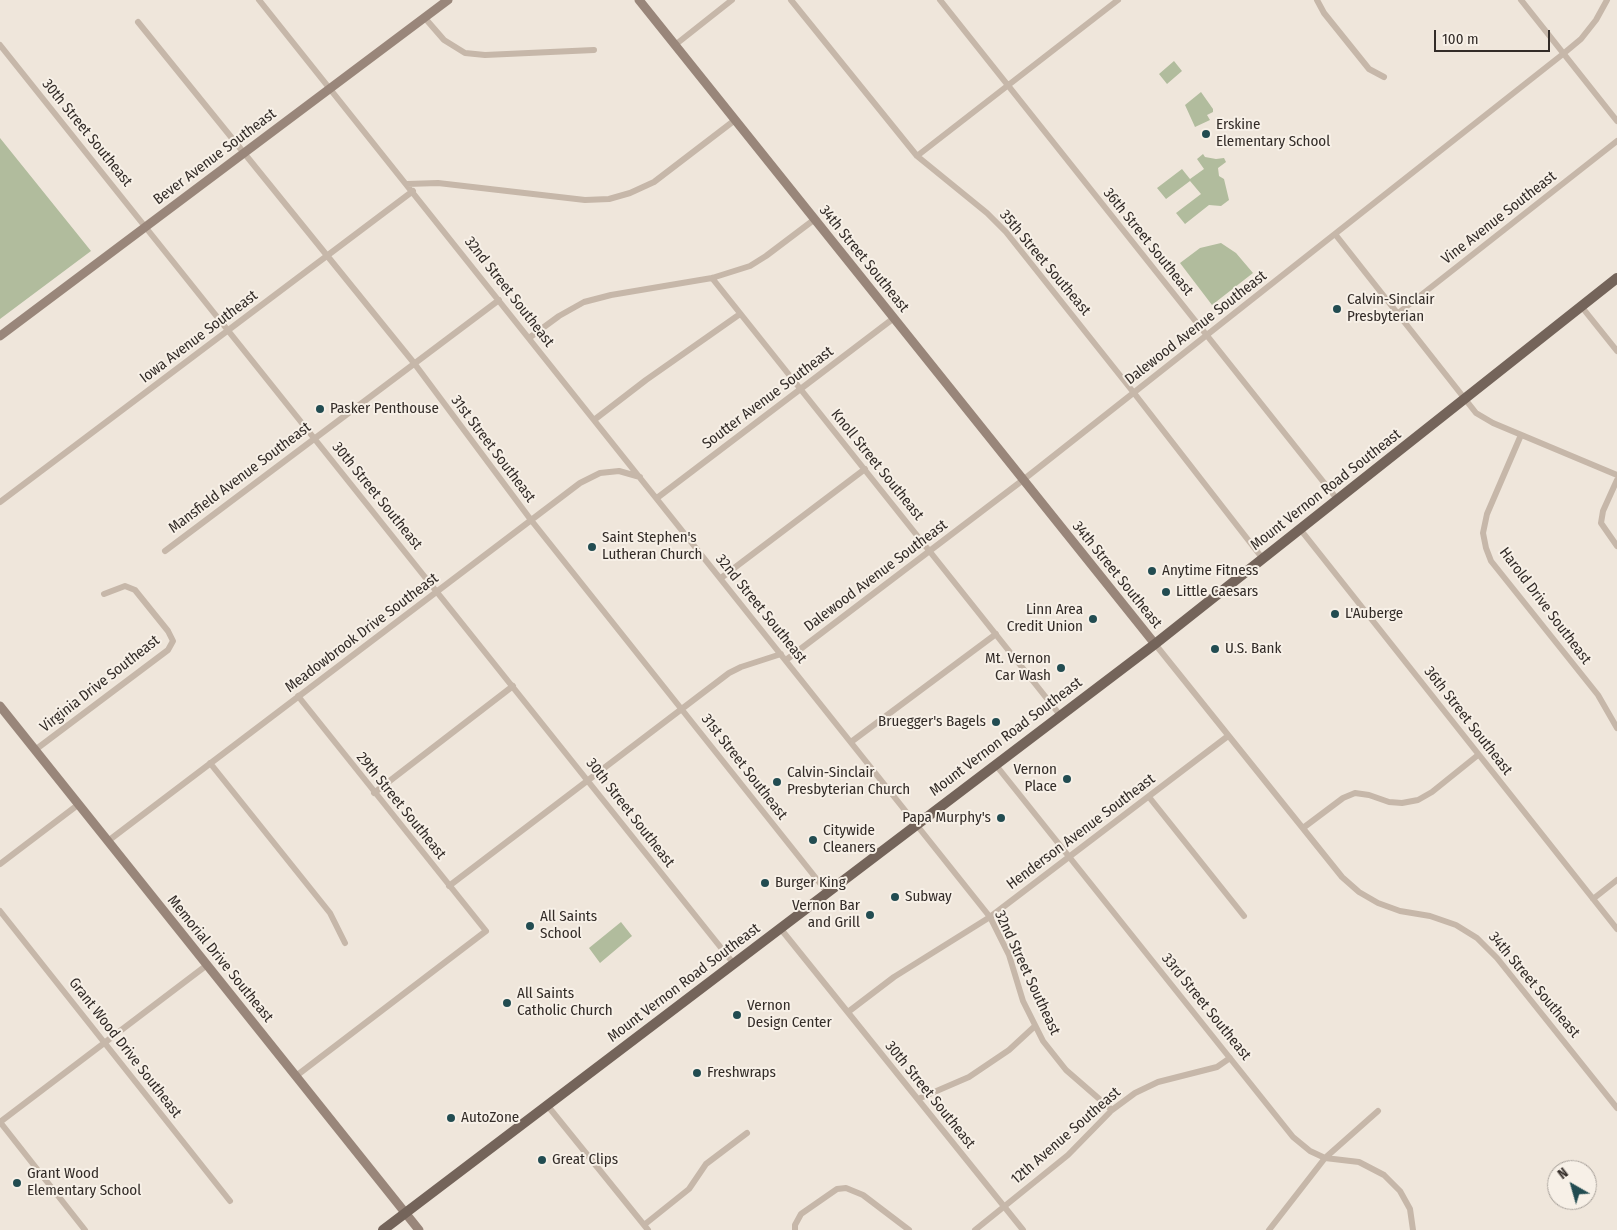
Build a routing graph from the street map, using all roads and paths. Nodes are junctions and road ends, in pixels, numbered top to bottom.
1 (259, 0) edge
2 (448, 0) edge
3 (640, 0) edge
4 (732, 0) edge
5 (791, 0) edge
6 (940, 0) edge
7 (1118, 0) edge
8 (1317, 0) edge
9 (1521, 0) edge
10 (1607, 0) edge
11 (424, 17) junction
12 (138, 22) dead end
13 (0, 45) edge
14 (675, 45) junction
15 (594, 50) dead end
16 (1563, 54) junction
17 (1384, 77) dead end
18 (1008, 87) junction
19 (329, 88) junction
20 (736, 120) junction
21 (1617, 121) edge
22 (1617, 141) edge
23 (244, 152) junction
24 (917, 156) junction
25 (406, 184) junction
26 (412, 191) junction
27 (815, 219) junction
28 (145, 226) junction
29 (1335, 234) junction
30 (328, 256) junction
31 (712, 278) junction
32 (1617, 278) edge
33 (499, 300) junction
34 (1581, 306) junction
35 (740, 314) junction
36 (1397, 314) junction
37 (894, 318) junction
38 (229, 330) junction
39 (0, 336) edge
40 (1206, 336) junction
41 (529, 338) junction
42 (1617, 351) edge
43 (414, 363) junction
44 (800, 388) junction
45 (1134, 393) junction
46 (1465, 399) junction
47 (594, 420) junction
48 (1521, 435) junction
49 (314, 438) junction
50 (865, 469) junction
51 (1617, 476) edge
52 (640, 477) junction
53 (1023, 480) junction
54 (1617, 480) edge
55 (657, 498) junction
56 (1337, 499) junction
57 (0, 502) edge
58 (531, 520) junction
59 (1300, 529) junction
60 (1617, 546) edge
61 (930, 550) junction
62 (165, 551) dead end
63 (1263, 559) junction
64 (721, 578) junction
65 (438, 592) junction
66 (104, 594) dead end
67 (996, 634) junction
68 (1155, 644) junction
69 (781, 654) junction
70 (786, 660) junction
71 (513, 686) junction
72 (298, 696) junction
73 (682, 709) junction
74 (1, 710) edge
75 (1060, 715) junction
76 (1617, 728) edge
77 (1228, 736) junction
78 (851, 742) junction
79 (35, 750) junction
80 (1478, 755) junction
81 (210, 762) junction
82 (995, 764) junction
83 (588, 780) junction
84 (374, 792) junction
85 (1149, 797) junction
86 (79, 804) junction
87 (916, 824) junction
88 (1303, 828) junction
89 (108, 841) junction
90 (1069, 856) junction
91 (0, 864) edge
92 (1617, 880) edge
93 (449, 886) junction
94 (827, 892) junction
95 (1593, 899) junction
96 (0, 911) edge
97 (1244, 916) dead end
98 (990, 917) junction
99 (780, 928) junction
100 (1617, 929) edge
101 (345, 943) dead end
102 (734, 964) junction
103 (207, 965) junction
104 (848, 1012) junction
105 (1035, 1026) junction
106 (105, 1043) junction
107 (1230, 1058) junction
108 (296, 1076) junction
109 (918, 1099) junction
110 (547, 1105) junction
111 (1617, 1108) edge
112 (1112, 1110) junction
113 (1378, 1111) dead end
114 (0, 1122) edge
115 (747, 1133) dead end
116 (1325, 1158) junction
117 (230, 1201) dead end
118 (1004, 1206) junction
119 (405, 1213) junction
120 (646, 1228) edge
121 (85, 1230) edge
122 (383, 1230) edge
123 (419, 1230) edge
124 (795, 1230) edge
125 (909, 1230) edge
126 (975, 1230) edge
127 (1023, 1230) edge
128 (1269, 1230) edge
129 (1413, 1230) edge

1 - 19 street, 32nd Street Southeast
2 - 11 street, Bever Avenue Southeast
3 - 14 street, 34th Street Southeast
4 - 14 street
5 - 24 street, 35th Street Southeast
6 - 18 street, 36th Street Southeast
7 - 18 street
8 - 17 street
9 - 16 street
10 - 16 street, Dalewood Avenue Southeast
11 - 15 street
11 - 19 street, Bever Avenue Southeast
12 - 23 street, 31st Street Southeast
13 - 28 street, 30th Street Southeast
14 - 20 street, 34th Street Southeast
16 - 21 street
16 - 29 street, Dalewood Avenue Southeast
18 - 24 street
18 - 40 street, 36th Street Southeast
19 - 23 street, Bever Avenue Southeast
19 - 25 street, 32nd Street Southeast
20 - 25 street
20 - 27 street, 34th Street Southeast
22 - 36 street, Vine Avenue Southeast
23 - 28 street, Bever Avenue Southeast
23 - 30 street, 31st Street Southeast
24 - 45 street, 35th Street Southeast
25 - 26 street, 32nd Street Southeast
26 - 30 street, Iowa Avenue Southeast
26 - 33 street, 32nd Street Southeast
27 - 31 street
27 - 37 street, 34th Street Southeast
28 - 38 street, 30th Street Southeast
28 - 39 street, Bever Avenue Southeast
29 - 36 street
29 - 40 street, Dalewood Avenue Southeast
30 - 38 street, Iowa Avenue Southeast
30 - 43 street, 31st Street Southeast
31 - 35 street, Knoll Street Southeast
31 - 41 street
32 - 34 main road, Mount Vernon Road Southeast
33 - 41 street, 32nd Street Southeast
33 - 43 street, Mansfield Avenue Southeast
34 - 42 street
34 - 46 main road, Mount Vernon Road Southeast
35 - 44 street, Knoll Street Southeast
35 - 47 street
36 - 46 street
37 - 44 street, Soutter Avenue Southeast
37 - 53 street, 34th Street Southeast
38 - 49 street, 30th Street Southeast
38 - 57 street, Iowa Avenue Southeast
40 - 45 street, Dalewood Avenue Southeast
40 - 56 street, 36th Street Southeast
41 - 47 street, 32nd Street Southeast
43 - 49 street, Mansfield Avenue Southeast
43 - 58 street, 31st Street Southeast
44 - 50 street, Knoll Street Southeast
44 - 55 street, Soutter Avenue Southeast
45 - 53 street, Dalewood Avenue Southeast
45 - 63 street, 35th Street Southeast
46 - 48 street
46 - 56 main road, Mount Vernon Road Southeast
47 - 52 street, 32nd Street Southeast
48 - 51 street
48 - 76 street, Harold Drive Southeast
49 - 62 street, Mansfield Avenue Southeast
49 - 65 street, 30th Street Southeast
50 - 61 street, Knoll Street Southeast
50 - 64 street
52 - 55 street, 32nd Street Southeast
52 - 58 street, Meadowbrook Drive Southeast
53 - 61 street, Dalewood Avenue Southeast
53 - 68 street, 34th Street Southeast
54 - 60 street
55 - 64 street, 32nd Street Southeast
56 - 59 main road, Mount Vernon Road Southeast
58 - 65 street, Meadowbrook Drive Southeast
58 - 73 street, 31st Street Southeast
59 - 63 main road, Mount Vernon Road Southeast
59 - 80 street, 36th Street Southeast
61 - 67 street, Knoll Street Southeast
61 - 70 street, Dalewood Avenue Southeast
63 - 68 main road, Mount Vernon Road Southeast
64 - 69 street, 32nd Street Southeast
65 - 71 street, 30th Street Southeast
65 - 72 street, Meadowbrook Drive Southeast
66 - 79 street, Virginia Drive Southeast
67 - 75 street, Knoll Street Southeast
67 - 78 street
68 - 75 main road, Mount Vernon Road Southeast
68 - 77 street, 34th Street Southeast
69 - 70 street, 32nd Street Southeast
69 - 73 street
70 - 78 street, 32nd Street Southeast
71 - 83 street, 30th Street Southeast
71 - 84 street
72 - 81 street, Meadowbrook Drive Southeast
72 - 84 street, 29th Street Southeast
73 - 83 street
73 - 94 street, 31st Street Southeast
74 - 79 street, Memorial Drive Southeast
75 - 82 main road, Mount Vernon Road Southeast
77 - 85 street, Henderson Avenue Southeast
77 - 88 street, 34th Street Southeast
78 - 87 street, 32nd Street Southeast
79 - 86 street, Memorial Drive Southeast
80 - 88 street
80 - 95 street, 36th Street Southeast
81 - 89 street, Meadowbrook Drive Southeast
81 - 101 street
82 - 87 main road, Mount Vernon Road Southeast
82 - 90 street, 33rd Street Southeast
83 - 93 street
83 - 102 street, 30th Street Southeast
84 - 93 street, 29th Street Southeast
85 - 90 street, Henderson Avenue Southeast
85 - 97 street
86 - 89 street, Memorial Drive Southeast
86 - 91 street
87 - 94 main road, Mount Vernon Road Southeast
87 - 98 street, 32nd Street Southeast
88 - 111 street, 34th Street Southeast
89 - 103 street, Memorial Drive Southeast
90 - 98 street, Henderson Avenue Southeast
90 - 107 street, 33rd Street Southeast
92 - 95 street
93 - 108 street, 29th Street Southeast
94 - 99 main road, Mount Vernon Road Southeast
95 - 100 street, 36th Street Southeast
96 - 106 street, Grant Wood Drive Southeast
98 - 104 street, Henderson Avenue Southeast
98 - 105 street, 32nd Street Southeast
99 - 102 main road, Mount Vernon Road Southeast
99 - 104 street, 30th Street Southeast
102 - 110 main road, Mount Vernon Road Southeast
103 - 106 street
103 - 108 street, Memorial Drive Southeast
104 - 109 street, 30th Street Southeast
105 - 109 street
105 - 112 street, 32nd Street Southeast
106 - 114 street
106 - 117 street, Grant Wood Drive Southeast
107 - 112 street, 12th Avenue Southeast
107 - 116 street, 33rd Street Southeast
108 - 119 street, Memorial Drive Southeast
109 - 118 street, 30th Street Southeast
110 - 119 main road, Mount Vernon Road Southeast
110 - 120 street
112 - 118 street, 12th Avenue Southeast
113 - 116 street
114 - 121 street
115 - 120 street
116 - 128 street
116 - 129 street, 33rd Street Southeast
118 - 126 street, 12th Avenue Southeast
118 - 127 street, 30th Street Southeast
119 - 122 main road, Mount Vernon Road Southeast
119 - 123 street, Memorial Drive Southeast
124 - 125 street

